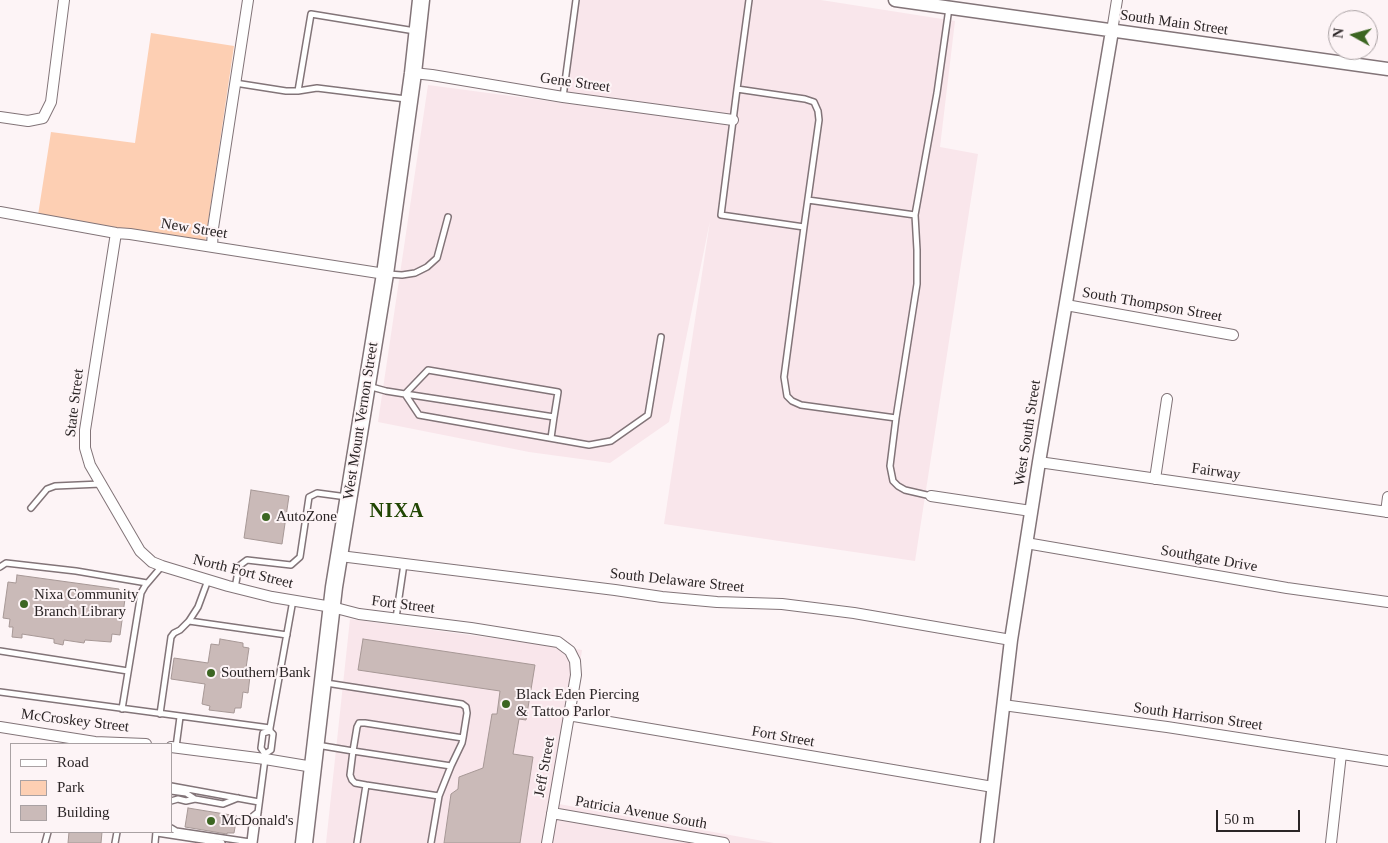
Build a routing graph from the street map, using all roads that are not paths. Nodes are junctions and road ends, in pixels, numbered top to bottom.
1 (64, 0) edge
2 (248, 0) edge
3 (422, 0) edge
4 (576, 0) edge
5 (749, 0) edge
6 (895, 0) edge
7 (1117, 0) edge
8 (949, 8) junction
9 (418, 31) junction
10 (1112, 31) junction
11 (1388, 69) edge
12 (413, 73) junction
13 (235, 84) junction
14 (737, 89) junction
15 (298, 91) junction
16 (563, 97) junction
17 (409, 99) junction
18 (0, 117) edge
19 (733, 120) junction
20 (808, 200) junction
21 (0, 212) edge
22 (915, 215) junction
23 (448, 217) dead end
24 (804, 227) junction
25 (116, 233) junction
26 (212, 247) junction
27 (385, 274) junction
28 (1066, 305) junction
29 (1233, 335) dead end
30 (661, 337) dead end
31 (366, 386) junction
32 (404, 394) junction
33 (1167, 399) dead end
34 (554, 417) junction
35 (896, 418) junction
36 (552, 438) junction
37 (1039, 462) junction
38 (1156, 479) junction
39 (101, 484) junction
40 (931, 496) joint
41 (1388, 497) edge
42 (350, 498) junction
43 (31, 508) dead end
44 (1031, 511) junction
45 (1387, 512) edge
46 (1026, 543) junction
47 (340, 556) junction
48 (149, 560) joint
49 (404, 564) junction
50 (162, 566) junction
51 (0, 567) edge
52 (208, 580) junction
53 (147, 583) junction
54 (235, 588) junction
55 (293, 600) junction
56 (1388, 602) edge
57 (332, 608) junction
58 (396, 619) junction
59 (189, 621) junction
60 (471, 628) joint
61 (287, 635) junction
62 (1011, 640) junction
63 (0, 651) edge
64 (128, 671) junction
65 (323, 682) junction
66 (0, 692) edge
67 (1003, 705) junction
68 (122, 709) junction
69 (160, 714) junction
70 (568, 716) junction
71 (180, 717) junction
72 (0, 728) edge
73 (270, 730) junction
74 (463, 738) junction
75 (46, 739) edge
76 (112, 743) edge
77 (316, 745) junction
78 (173, 747) edge
79 (353, 751) junction
80 (1341, 754) junction
81 (265, 756) junction
82 (1388, 760) edge
83 (452, 766) junction
84 (313, 767) junction
85 (366, 785) junction
86 (172, 786) edge
87 (993, 787) junction
88 (172, 791) edge
89 (439, 796) junction
90 (239, 798) junction
91 (194, 799) junction
92 (172, 801) edge
93 (259, 802) junction
94 (258, 812) junction
95 (552, 813) junction
96 (172, 829) edge
97 (162, 833) edge
98 (222, 843) edge
99 (254, 843) edge
100 (304, 843) edge
101 (357, 843) edge
102 (432, 843) edge
103 (547, 843) edge
104 (724, 843) edge
105 (988, 843) edge
106 (1331, 843) edge

1 - 18 street
2 - 13 street
3 - 9 main road, West Mount Vernon Street
4 - 16 lane
5 - 14 lane
6 - 8 street, South Main Street
7 - 10 street
8 - 10 street, South Main Street
8 - 22 lane
9 - 12 main road, West Mount Vernon Street
9 - 15 lane
10 - 11 street, South Main Street
10 - 28 street, West South Street
12 - 16 street, Gene Street
12 - 17 main road, West Mount Vernon Street
13 - 15 lane
13 - 26 street
14 - 19 lane
14 - 20 lane
15 - 17 lane
16 - 19 street, Gene Street
17 - 27 main road, West Mount Vernon Street
19 - 24 lane
20 - 22 lane
20 - 24 lane
21 - 25 street, New Street
22 - 35 lane
23 - 27 lane
24 - 35 lane
25 - 26 street, New Street
25 - 39 street, State Street
26 - 27 street, New Street
27 - 31 main road, West Mount Vernon Street
28 - 29 street, South Thompson Street
28 - 37 street, West South Street
30 - 36 lane
31 - 32 lane
31 - 42 main road, West Mount Vernon Street
32 - 34 lane
32 - 34 lane
32 - 36 lane
33 - 38 street
34 - 36 lane
35 - 40 lane
37 - 38 street, Fairway
37 - 44 street, West South Street
38 - 45 street, Fairway
39 - 43 lane
39 - 48 street, State Street
40 - 44 street
41 - 45 street
42 - 47 main road, West Mount Vernon Street
42 - 54 lane
44 - 46 street, West South Street
46 - 56 street, Southgate Drive
46 - 62 street, West South Street
47 - 49 street, South Delaware Street
47 - 57 main road, West Mount Vernon Street
48 - 50 street, North Fort Street
49 - 58 lane
49 - 62 street, South Delaware Street
50 - 52 street, North Fort Street
50 - 53 lane
51 - 53 lane
52 - 54 street, North Fort Street
52 - 59 lane
53 - 64 lane
54 - 55 street, North Fort Street
55 - 57 street, North Fort Street
55 - 61 lane
57 - 58 street, Fort Street
57 - 65 main road, West Mount Vernon Street
58 - 60 street, Fort Street
59 - 61 lane
59 - 69 lane
60 - 70 street, Jeff Street
61 - 73 lane
62 - 67 street, West South Street
63 - 64 lane
64 - 68 lane
65 - 74 lane
65 - 77 main road, West Mount Vernon Street
66 - 68 lane
67 - 80 street, South Harrison Street
67 - 87 street, West South Street
68 - 69 lane
69 - 71 lane
70 - 87 street, Fort Street
70 - 95 street, Jeff Street
71 - 73 lane
71 - 78 lane
72 - 75 street, McCroskey Street
73 - 81 lane
73 - 81 lane
74 - 79 lane
74 - 83 lane
75 - 76 street, McCroskey Street
77 - 79 lane
77 - 84 main road, West Mount Vernon Street
78 - 81 street
79 - 83 lane
79 - 85 lane
80 - 82 street, South Harrison Street
80 - 106 street
81 - 84 street
81 - 93 lane
83 - 89 lane
84 - 100 main road, West Mount Vernon Street
85 - 89 lane
85 - 101 lane
86 - 90 lane
87 - 105 street, West South Street
88 - 91 lane
89 - 102 lane
90 - 91 lane
90 - 93 lane
91 - 92 lane
93 - 94 lane
94 - 96 lane
94 - 99 lane
95 - 103 street, Jeff Street
95 - 104 street, Patricia Avenue South
97 - 98 lane

